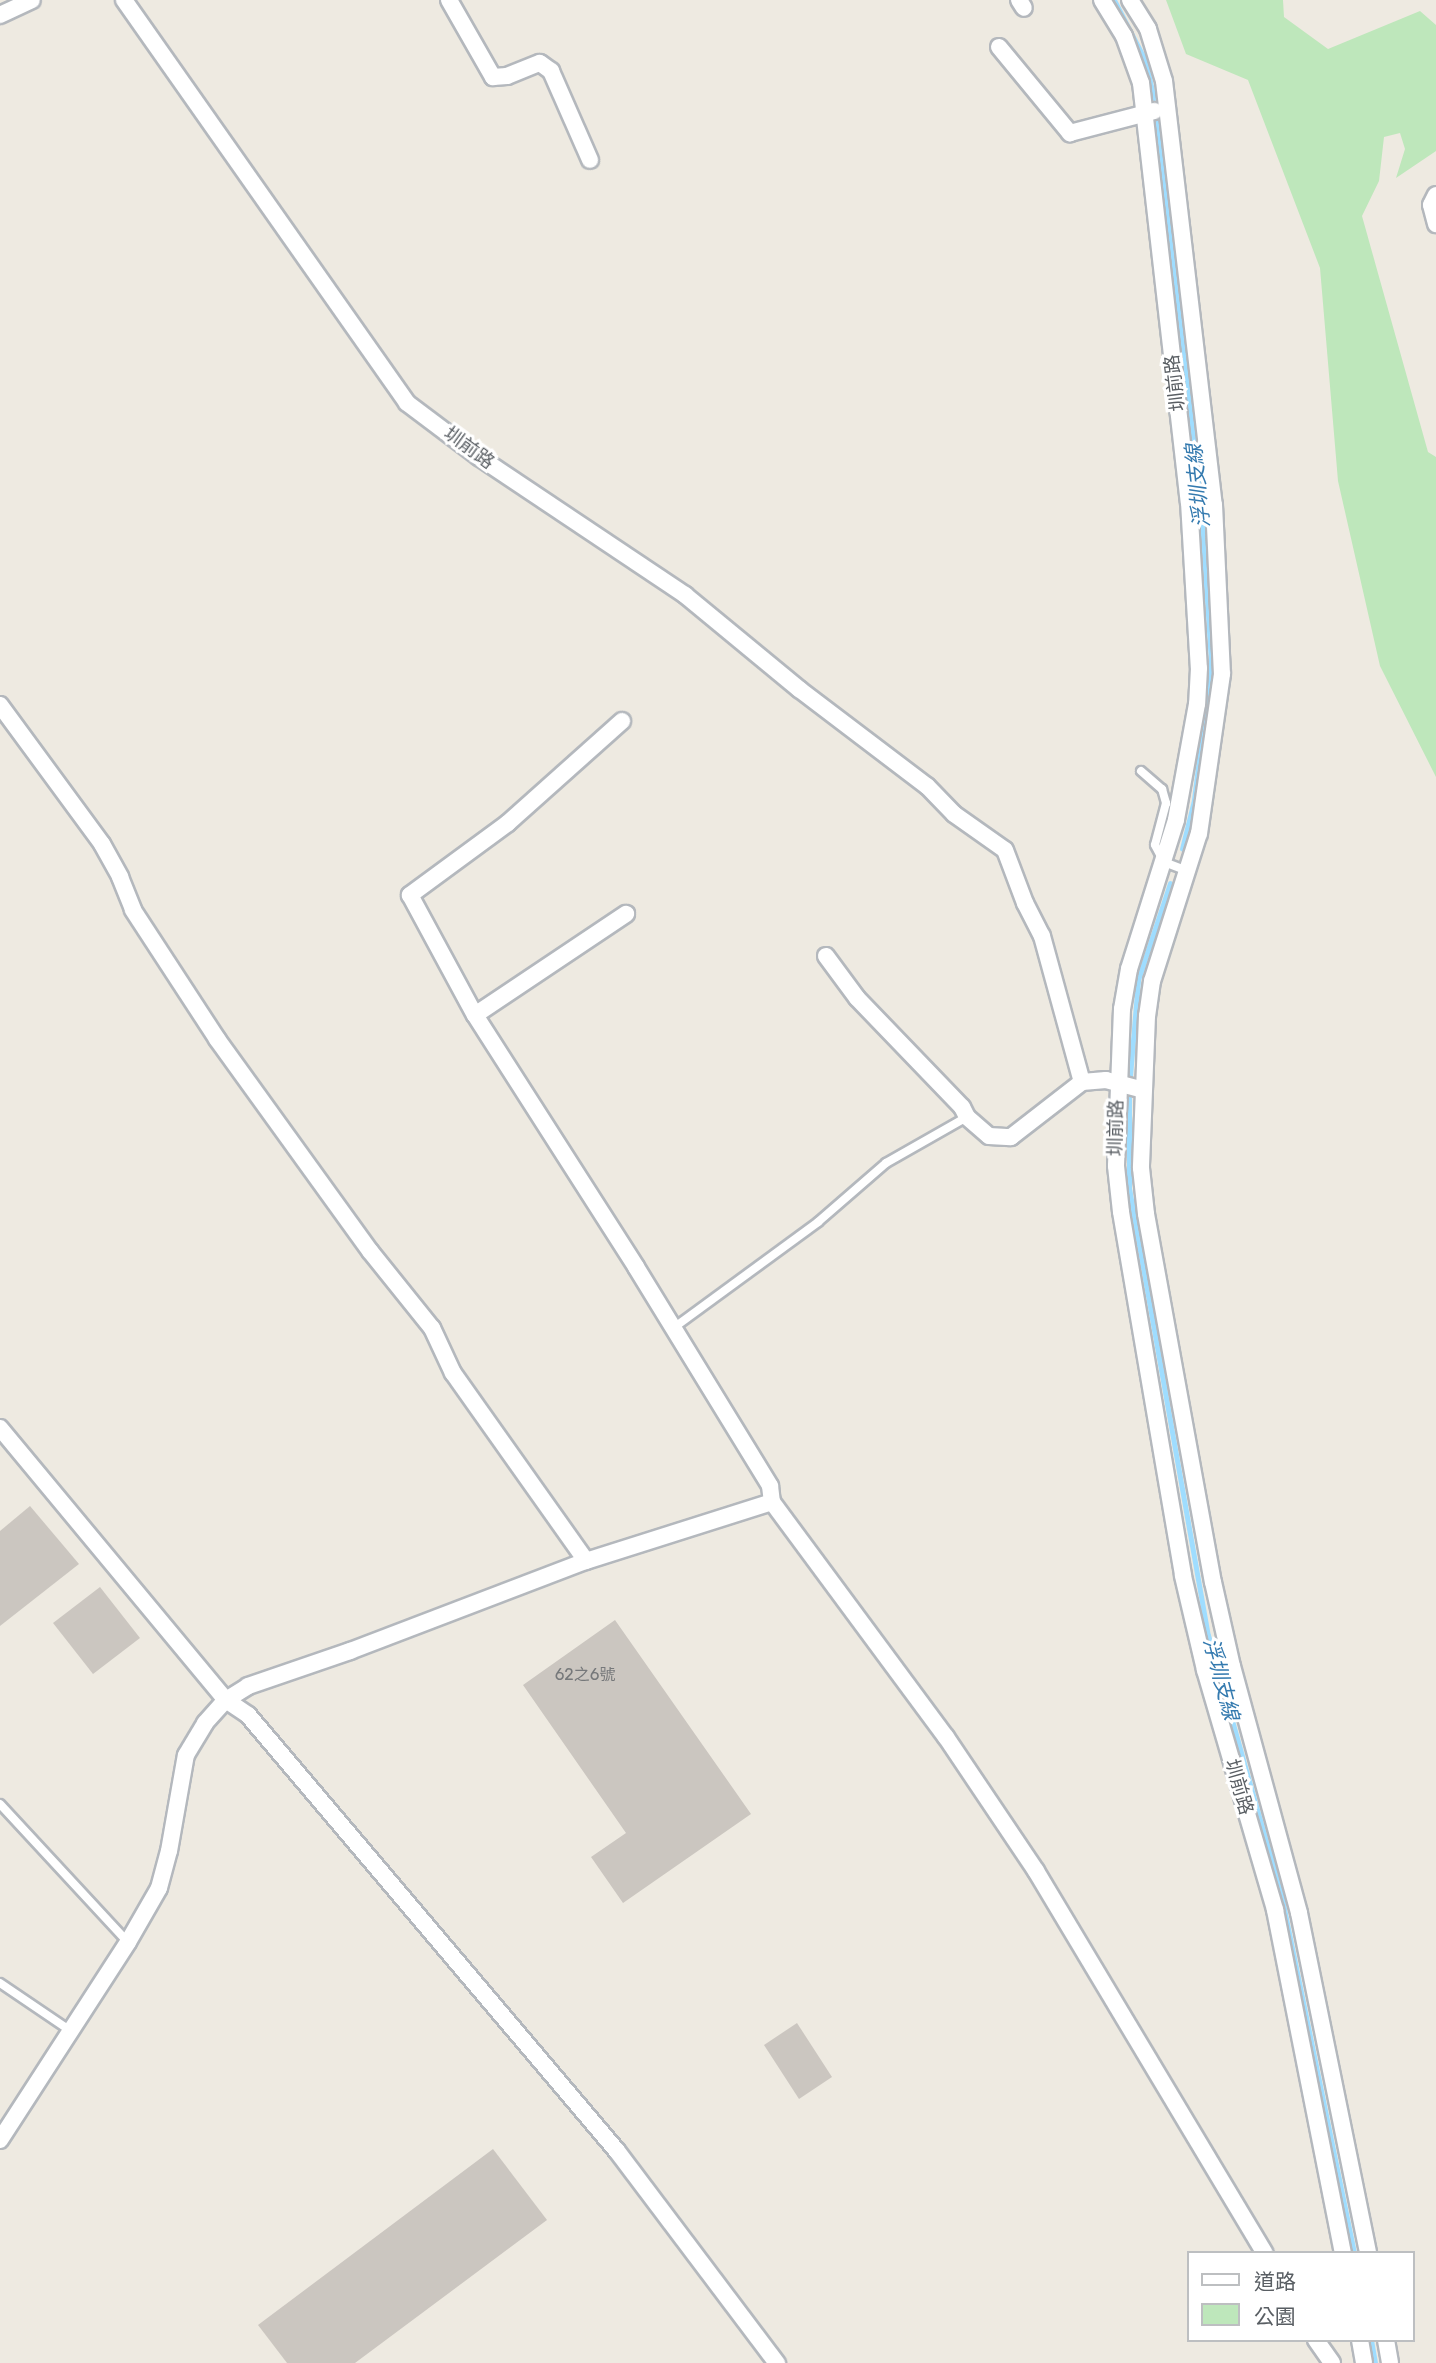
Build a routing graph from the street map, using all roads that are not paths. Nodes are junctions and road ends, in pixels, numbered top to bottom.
1 (32, 0) edge
2 (124, 0) edge
3 (449, 0) edge
4 (1102, 0) edge
5 (1130, 0) edge
6 (0, 15) edge
7 (999, 47) dead end
8 (1167, 108) junction
9 (1144, 114) junction
10 (590, 160) dead end
11 (1436, 195) edge
12 (1436, 224) edge
13 (0, 705) edge
14 (622, 720) dead end
15 (1141, 771) dead end
16 (1164, 862) junction
17 (1188, 871) junction
18 (626, 914) dead end
19 (826, 957) dead end
20 (475, 1015) junction
21 (1082, 1082) junction
22 (1117, 1083) junction
23 (1143, 1090) junction
24 (967, 1117) junction
25 (672, 1329) junction
26 (0, 1428) edge
27 (772, 1502) junction
28 (586, 1561) junction
29 (226, 1700) junction
30 (0, 1804) edge
31 (128, 1942) junction
32 (0, 1983) edge
33 (71, 2031) junction
34 (0, 2140) edge
35 (1264, 2251) edge
36 (1343, 2251) edge
37 (1368, 2251) edge
38 (1317, 2342) edge
39 (1360, 2342) edge
40 (1386, 2342) edge
41 (777, 2363) edge
42 (1332, 2363) edge
43 (1364, 2363) edge
44 (1390, 2363) edge

1 - 6 street
2 - 21 street, 圳前路
3 - 10 street
4 - 9 street, 圳前路
5 - 8 street, 圳前路
7 - 9 street
8 - 9 street
8 - 17 street, 圳前路
9 - 16 street, 圳前路
11 - 12 street
13 - 28 street
14 - 20 street
15 - 16 lane
16 - 17 lane
16 - 22 street, 圳前路
17 - 23 street, 圳前路
18 - 20 street
19 - 24 street
20 - 25 street
21 - 22 street
21 - 24 street
22 - 23 street
22 - 36 street, 圳前路
23 - 37 street, 圳前路
24 - 25 lane
25 - 27 street
26 - 29 street
27 - 28 street
27 - 35 street
28 - 29 street
29 - 31 street
29 - 41 street
30 - 31 lane
31 - 33 street
32 - 33 lane
33 - 34 street
38 - 42 street
39 - 43 street
40 - 44 street

